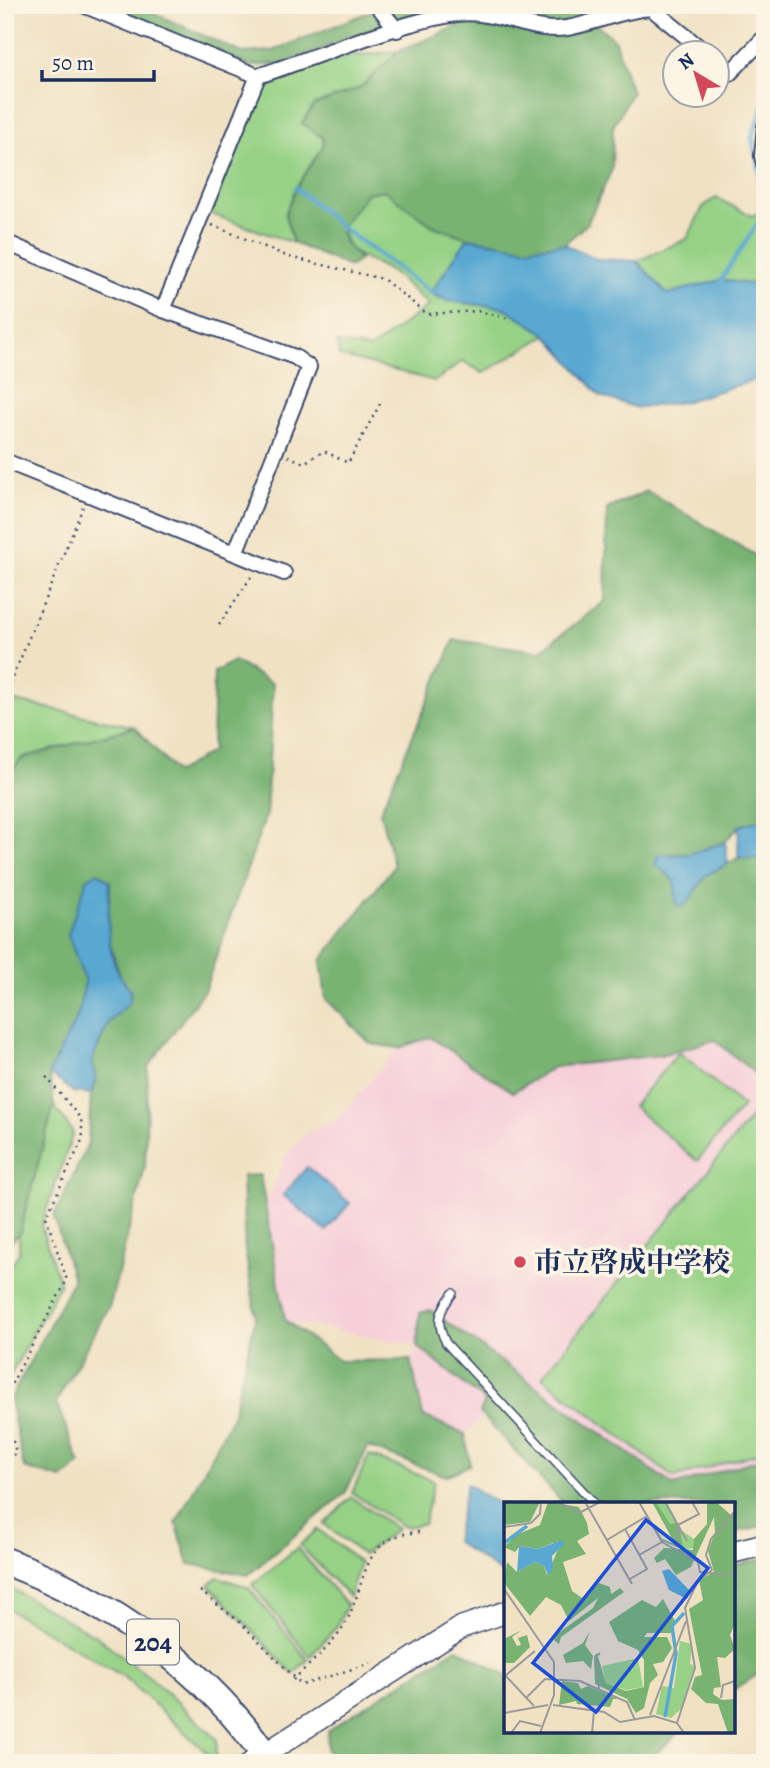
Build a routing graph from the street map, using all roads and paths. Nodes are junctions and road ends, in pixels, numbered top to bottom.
1 (83, 5) edge
2 (377, 5) edge
3 (397, 30) junction
4 (765, 37) edge
5 (688, 38) edge
6 (732, 71) edge
7 (258, 76) junction
8 (765, 127) edge
9 (765, 167) edge
10 (200, 220) junction
11 (5, 242) edge
12 (163, 310) junction
13 (511, 319) dead end
14 (382, 402) dead end
15 (276, 450) junction
16 (5, 461) edge
17 (88, 495) junction
18 (236, 551) junction
19 (256, 560) junction
20 (284, 573) dead end
21 (219, 625) dead end
22 (5, 696) edge
23 (43, 1073) dead end
24 (453, 1293) dead end
25 (5, 1396) edge
26 (5, 1414) edge
27 (5, 1467) edge
28 (593, 1502) edge
29 (424, 1532) dead end
30 (765, 1544) edge
31 (735, 1552) edge
32 (5, 1561) edge
33 (200, 1591) dead end
34 (504, 1613) edge
35 (399, 1668) junction
36 (293, 1680) junction
37 (5, 1691) edge
38 (5, 1741) edge
39 (765, 1759) edge
40 (262, 1760) edge
41 (760, 1763) edge

1 - 7 street
2 - 3 street
3 - 5 street
3 - 7 street
4 - 6 street
7 - 10 street
8 - 9 street
10 - 12 street
10 - 13 path
11 - 12 street
12 - 15 street
14 - 15 path
15 - 18 street
16 - 17 street
17 - 18 street
17 - 22 path
18 - 19 street
19 - 20 street
19 - 21 path
23 - 25 path
24 - 28 lane
26 - 27 path
29 - 36 path
30 - 31 street
32 - 40 highway, 204
33 - 36 path
34 - 35 street
35 - 36 path
35 - 40 street
37 - 38 path
39 - 41 street

